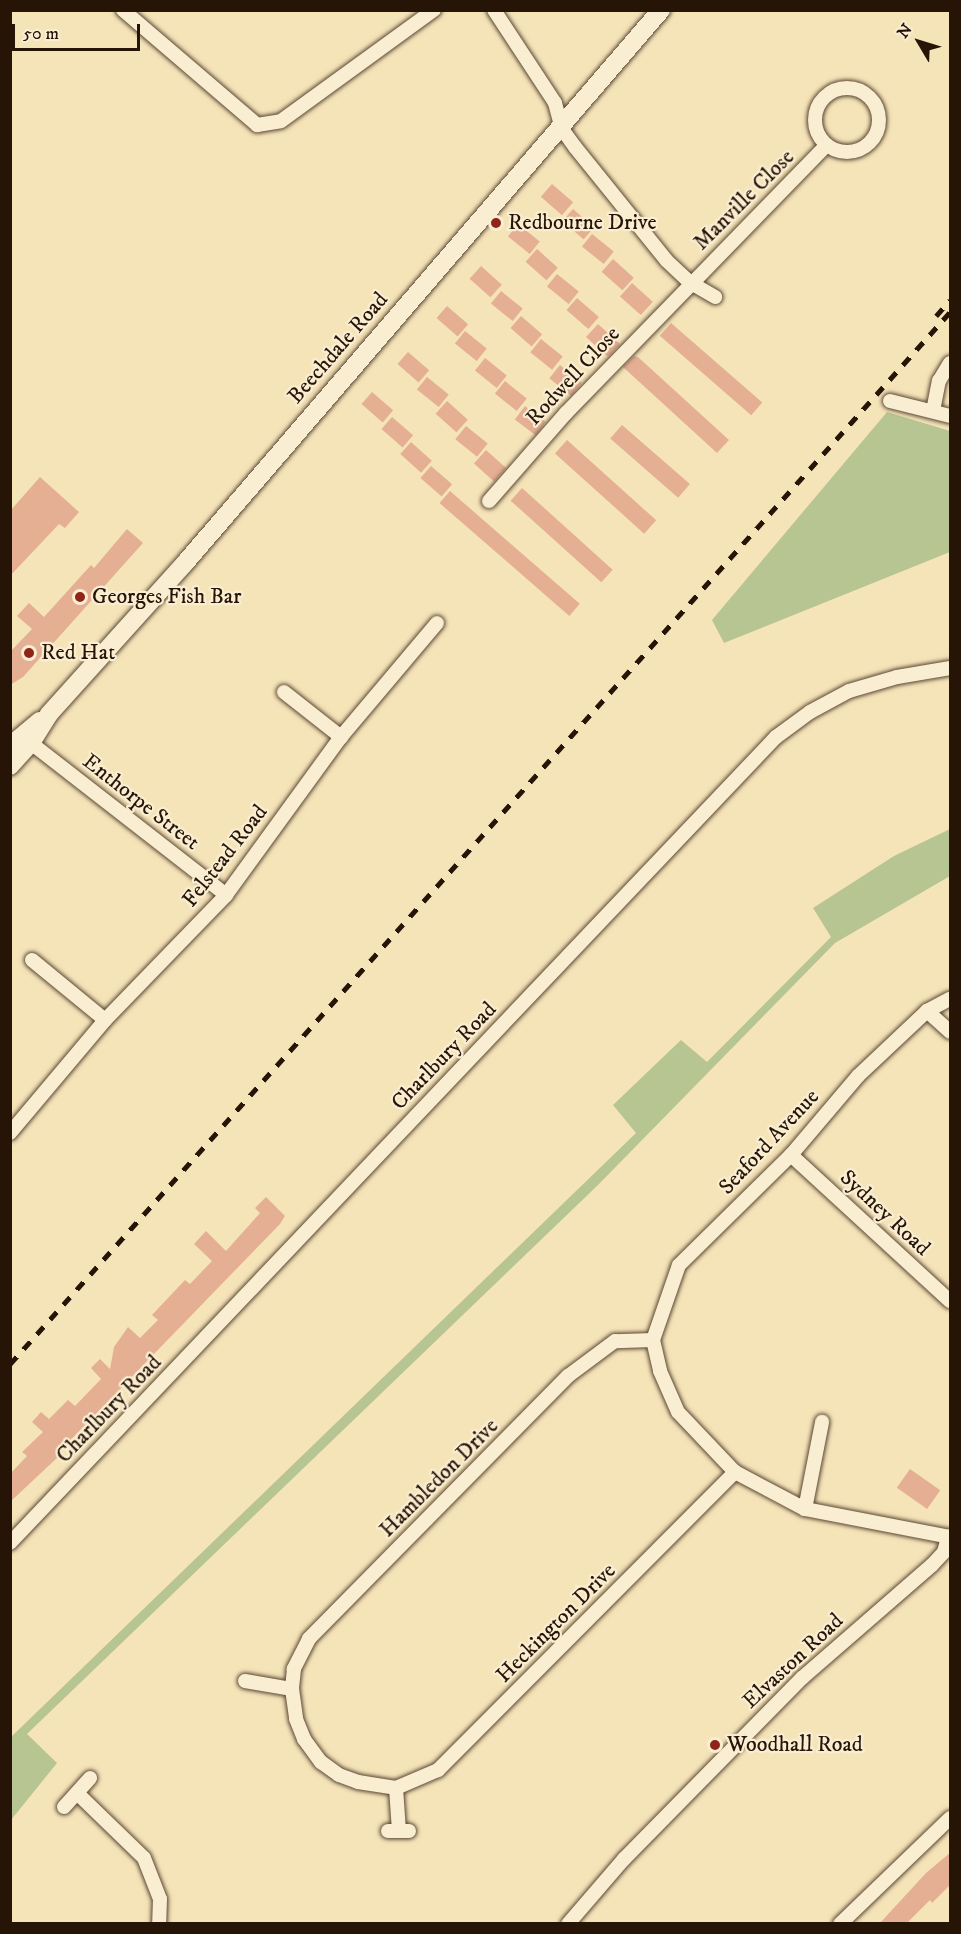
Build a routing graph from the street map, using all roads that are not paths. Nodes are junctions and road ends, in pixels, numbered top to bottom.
1 (123, 10) edge
2 (434, 10) edge
3 (494, 10) edge
4 (661, 10) edge
5 (562, 129) junction
6 (826, 146) junction
7 (691, 283) junction
8 (715, 297) dead end
9 (951, 363) edge
10 (891, 401) dead end
11 (933, 411) junction
12 (951, 416) edge
13 (489, 501) dead end
14 (437, 623) dead end
15 (951, 668) edge
16 (284, 692) dead end
17 (49, 714) junction
18 (341, 737) junction
19 (31, 742) junction
20 (10, 746) edge
21 (10, 766) edge
22 (226, 895) junction
23 (32, 960) dead end
24 (951, 999) edge
25 (927, 1011) junction
26 (105, 1020) junction
27 (951, 1032) edge
28 (10, 1132) edge
29 (791, 1155) junction
30 (951, 1301) edge
31 (653, 1340) junction
32 (822, 1422) dead end
33 (735, 1472) junction
34 (805, 1509) junction
35 (949, 1537) edge
36 (10, 1543) edge
37 (245, 1682) dead end
38 (292, 1689) junction
39 (90, 1778) dead end
40 (396, 1788) junction
41 (76, 1793) junction
42 (64, 1808) dead end
43 (951, 1818) edge
44 (399, 1831) dead end
45 (159, 1923) edge
46 (568, 1923) edge
47 (840, 1923) edge

1 - 2 street
3 - 5 street
4 - 5 street, Beechdale Road
5 - 7 street
5 - 17 street, Beechdale Road
6 - 6 street, Manville Close
6 - 7 street, Manville Close
7 - 8 street
7 - 13 street, Rodwell Close
9 - 11 street
10 - 11 street
11 - 12 street
14 - 18 street, Felstead Road
15 - 36 street, Charlbury Road
16 - 18 street
17 - 19 street, Beechdale Road
17 - 20 street, Beechdale Road
18 - 22 street, Felstead Road
19 - 21 street, Beechdale Road
19 - 22 street, Enthorpe Street
22 - 26 street, Felstead Road
23 - 26 street
24 - 25 street, Seaford Avenue
25 - 27 street
25 - 29 street, Seaford Avenue
26 - 28 street, Felstead Road
29 - 30 street, Sydney Road
29 - 31 street, Seaford Avenue
31 - 33 street
31 - 38 street, Hambledon Drive
32 - 34 street
33 - 34 street
33 - 40 street, Heckington Drive
34 - 35 street
35 - 46 street, Elvaston Road
37 - 38 street
38 - 40 street, Hambledon Drive
39 - 41 street
40 - 44 street
41 - 42 street
41 - 45 street
43 - 47 street

